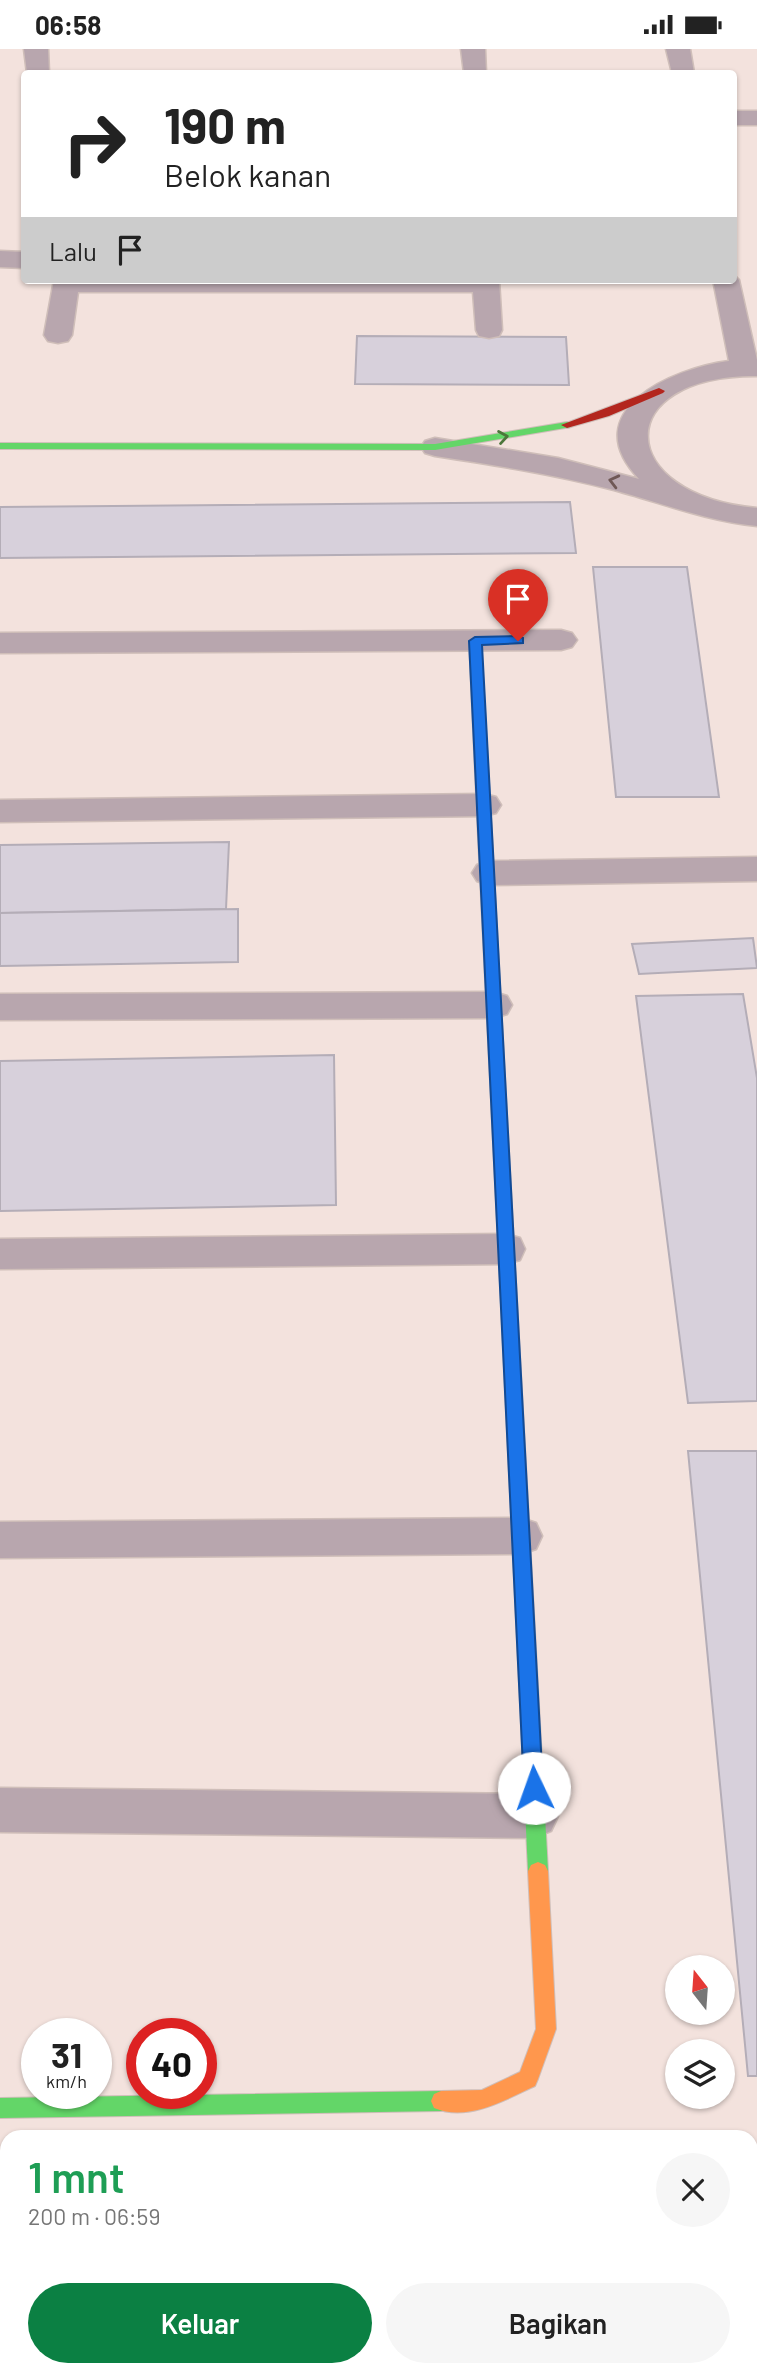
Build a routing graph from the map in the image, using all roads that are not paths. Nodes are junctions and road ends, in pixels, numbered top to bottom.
1 (36, 49) edge
2 (473, 49) edge
3 (678, 49) edge
4 (38, 70) edge
5 (475, 70) edge
6 (682, 70) edge
7 (737, 118) edge
8 (757, 118) edge
9 (0, 259) edge
10 (21, 260) edge
11 (66, 284) edge
12 (486, 284) edge
13 (727, 284) edge
14 (489, 330) dead end
15 (58, 335) dead end
16 (751, 368) edge
17 (659, 391) junction
18 (0, 446) edge
19 (435, 447) junction
20 (680, 498) junction
21 (757, 517) edge
22 (561, 640) dead end
23 (475, 641) junction
24 (0, 643) edge
25 (484, 805) junction
26 (0, 811) edge
27 (757, 869) edge
28 (489, 873) junction
29 (494, 1005) junction
30 (0, 1007) edge
31 (506, 1249) junction
32 (0, 1254) edge
33 (521, 1537) junction
34 (0, 1540) edge
35 (0, 1810) edge
36 (535, 1816) junction
37 (0, 2108) edge

1 - 4 street
2 - 5 street
3 - 6 street
7 - 8 street
9 - 10 street
11 - 15 street
12 - 14 street
13 - 16 street
16 - 17 street
19 -> 17 street
17 - 20 street
18 - 19 street
20 -> 19 street
20 - 21 street
22 - 23 street
23 - 24 street
23 - 25 street
25 - 26 street
25 - 28 street
27 - 28 street
28 - 29 street
29 - 30 street
29 - 31 street
31 - 32 street
31 - 33 street
33 - 34 street
33 - 36 street
35 - 36 street
36 - 37 street

